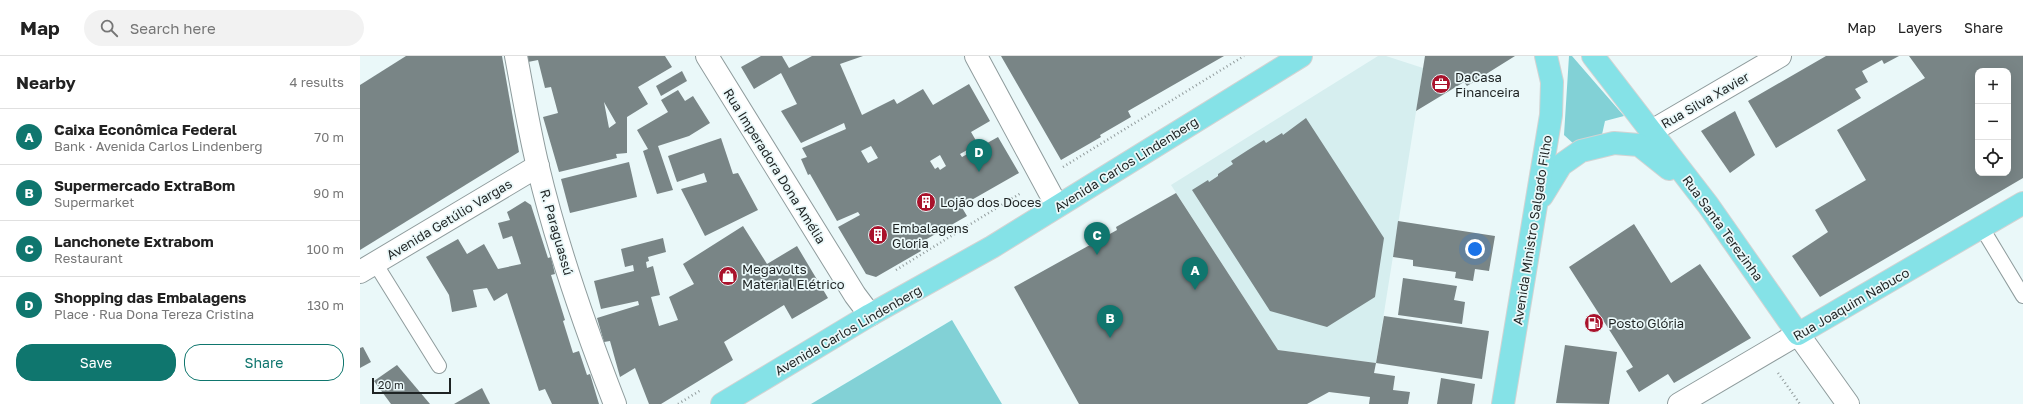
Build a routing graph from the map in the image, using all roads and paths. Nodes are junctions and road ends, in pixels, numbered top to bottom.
1 (516, 56) edge
2 (707, 56) edge
3 (976, 56) edge
4 (1244, 56) edge
5 (1301, 56) edge
6 (1546, 56) edge
7 (1593, 56) edge
8 (1780, 56) edge
9 (1650, 132) junction
10 (538, 166) junction
11 (1043, 180) junction
12 (2023, 203) edge
13 (1708, 205) junction
14 (1057, 206) junction
15 (1536, 206) junction
16 (1982, 228) junction
17 (368, 268) edge
18 (895, 270) dead end
19 (2023, 296) edge
20 (870, 315) junction
21 (1798, 334) junction
22 (439, 366) dead end
23 (1771, 375) dead end
24 (705, 387) dead end
25 (615, 404) edge
26 (678, 404) edge
27 (722, 404) edge
28 (1503, 404) edge
29 (1679, 404) edge
30 (1800, 404) edge
31 (1848, 404) edge

1 - 10 street, R. Paraguassú
2 - 20 street, Rua Imperadora Dona Amélia
3 - 11 street
4 - 11 path
5 - 14 main road, Avenida Carlos Lindenberg
6 - 15 main road, Avenida Ministro Salgado Filho
7 - 9 main road, Rua Santa Terezinha
8 - 9 street, Rua Silva Xavier
9 - 13 main road, Rua Santa Terezinha
10 - 17 street, Avenida Getúlio Vargas
10 - 25 street, R. Paraguassú
11 - 14 street
11 - 18 path
12 - 16 main road, Rua Joaquim Nabuco
13 - 15 main road
13 - 21 main road, Rua Santa Terezinha
14 - 20 main road, Avenida Carlos Lindenberg
15 - 28 main road, Avenida Ministro Salgado Filho
16 - 19 lane
16 - 21 main road, Rua Joaquim Nabuco
17 - 22 lane
20 - 27 main road, Avenida Carlos Lindenberg
21 - 29 street, Rua Joaquim Nabuco
21 - 31 street, Rua Santa Terezinha
23 - 30 path
24 - 26 path

